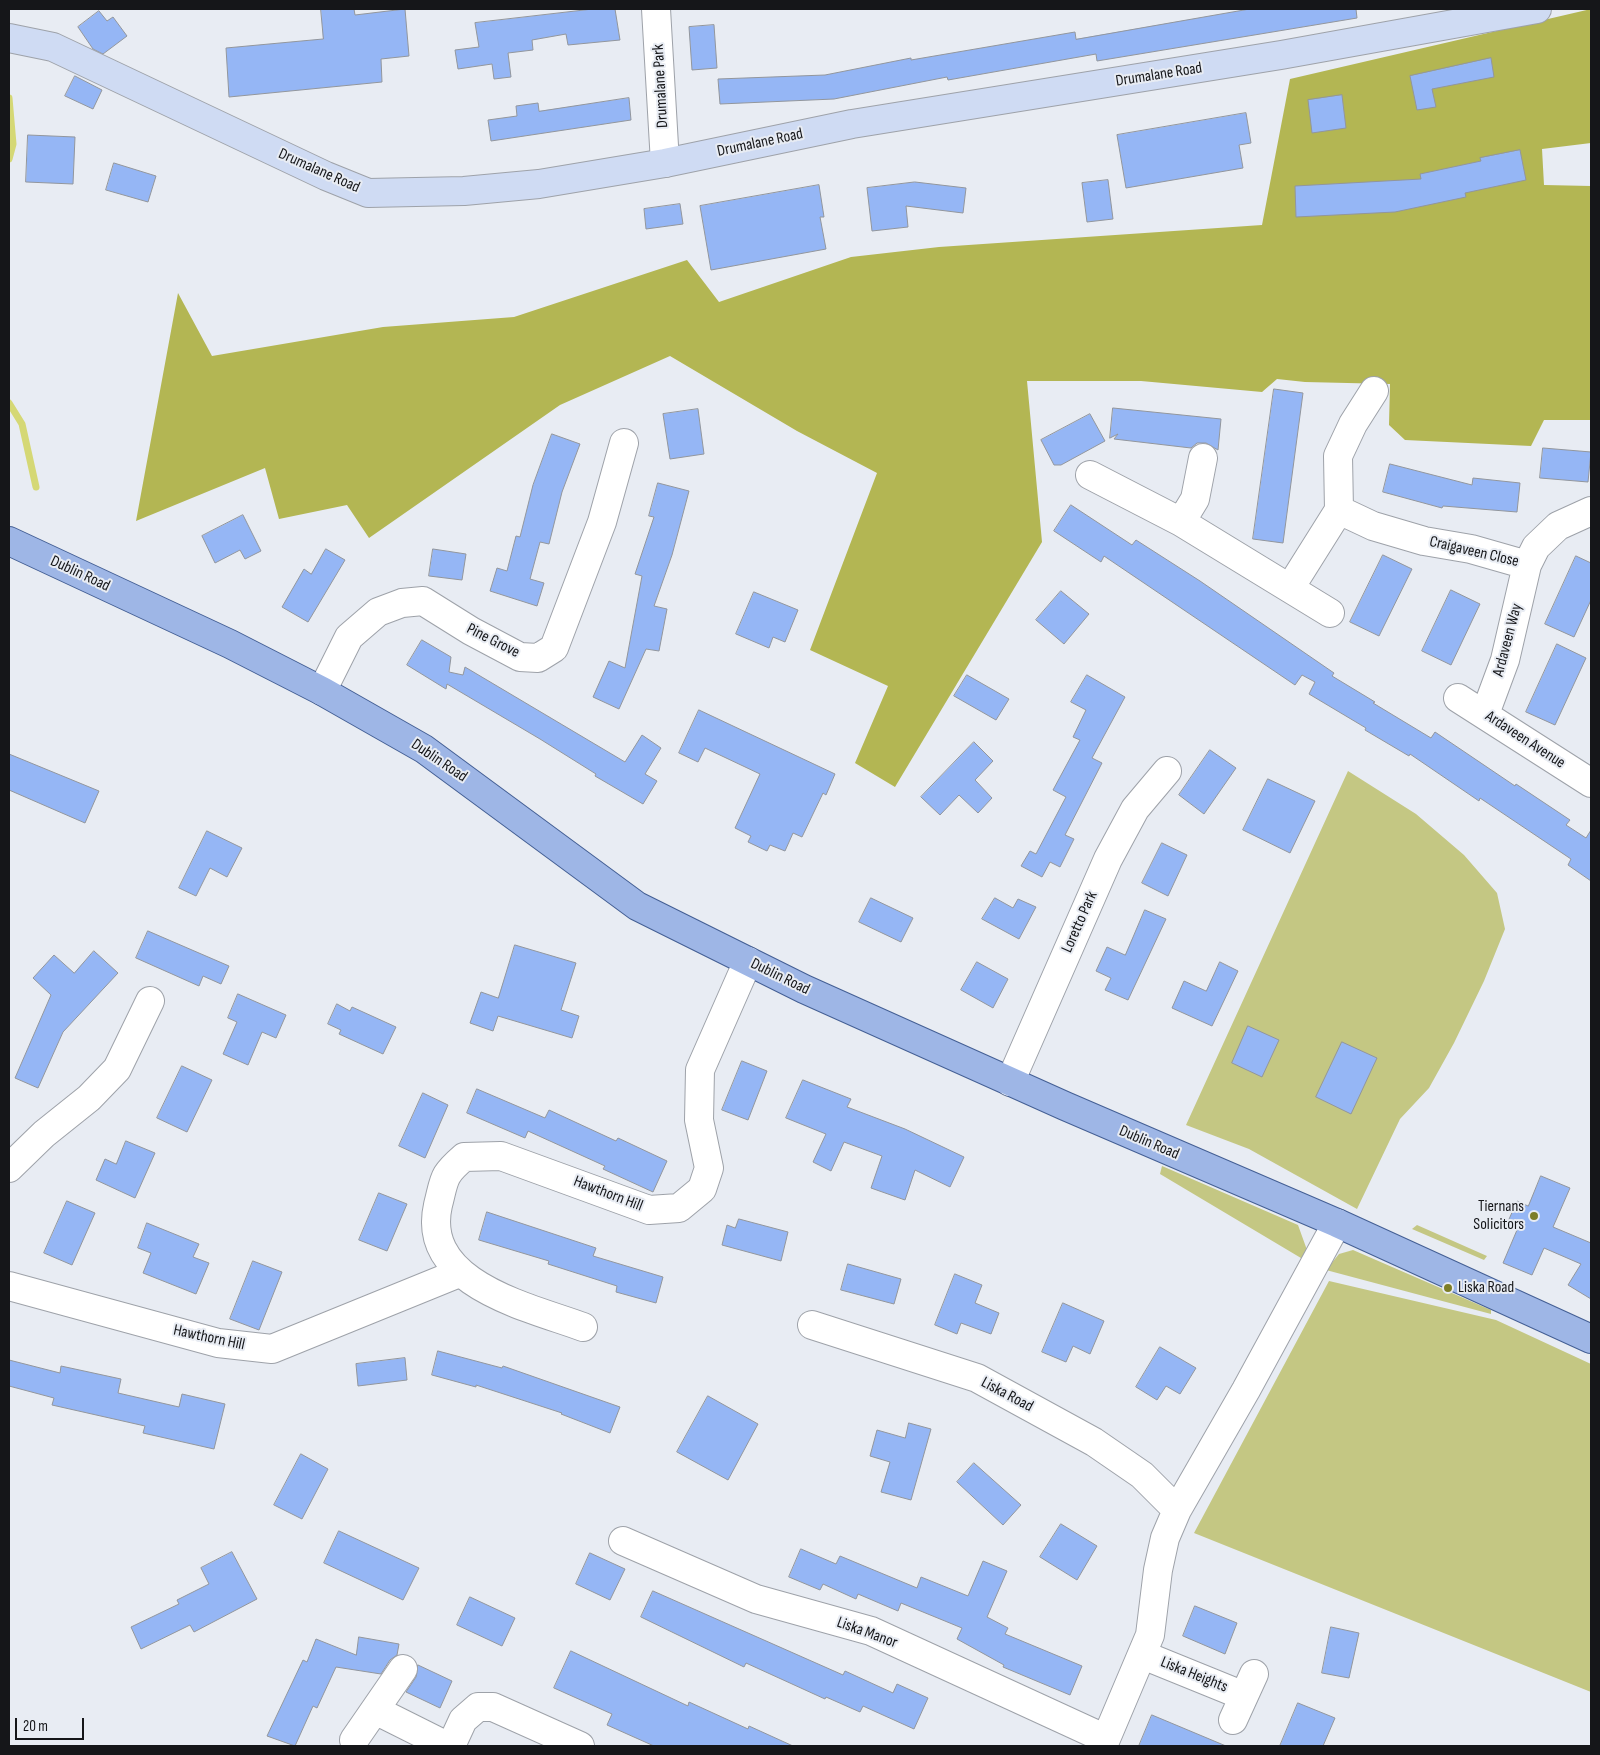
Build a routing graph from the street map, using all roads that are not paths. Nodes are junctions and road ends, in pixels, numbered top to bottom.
1 (656, 9) edge
2 (1537, 9) edge
3 (9, 38) edge
4 (665, 163) junction
5 (1374, 391) dead end
6 (624, 443) dead end
7 (1203, 458) dead end
8 (1090, 475) dead end
9 (1339, 510) junction
10 (1591, 511) edge
11 (1181, 522) junction
12 (9, 541) edge
13 (1527, 565) junction
14 (1290, 588) junction
15 (1330, 614) dead end
16 (322, 691) junction
17 (1458, 698) dead end
18 (1485, 714) junction
19 (1167, 771) dead end
20 (1591, 783) edge
21 (748, 961) junction
22 (150, 1001) dead end
23 (1010, 1082) junction
24 (9, 1168) edge
25 (1337, 1223) junction
26 (459, 1273) junction
27 (9, 1286) edge
28 (812, 1324) dead end
29 (583, 1327) dead end
30 (1591, 1339) edge
31 (1177, 1510) junction
32 (623, 1541) dead end
33 (1143, 1655) junction
34 (403, 1670) dead end
35 (1244, 1696) dead end
36 (375, 1710) junction
37 (354, 1740) dead end
38 (1104, 1743) edge
39 (447, 1746) edge
40 (451, 1746) edge
41 (580, 1746) edge

1 - 4 street, Drumalane Park
2 - 4 main road, Drumalane Road
3 - 4 main road, Drumalane Road
5 - 9 street
6 - 16 street, Pine Grove
7 - 11 street
8 - 11 street
9 - 13 street, Craigaveen Close
9 - 14 street
10 - 13 street, Craigaveen Close
11 - 14 street
12 - 16 main road, Dublin Road
13 - 18 street, Ardaveen Way
14 - 15 street
16 - 21 main road, Dublin Road
17 - 18 street, Ardaveen Avenue
18 - 20 street, Ardaveen Avenue
19 - 23 street, Loretto Park
21 - 23 main road, Dublin Road
21 - 26 street, Hawthorn Hill
22 - 24 street
23 - 25 main road, Dublin Road
25 - 30 main road, Dublin Road
25 - 31 street
26 - 27 street, Hawthorn Hill
26 - 29 street, Hawthorn Hill
28 - 31 street, Liska Road
31 - 33 street
32 - 38 street, Liska Manor
33 - 35 street, Liska Heights
33 - 38 street
34 - 36 street
36 - 37 street
36 - 39 street
40 - 41 street

